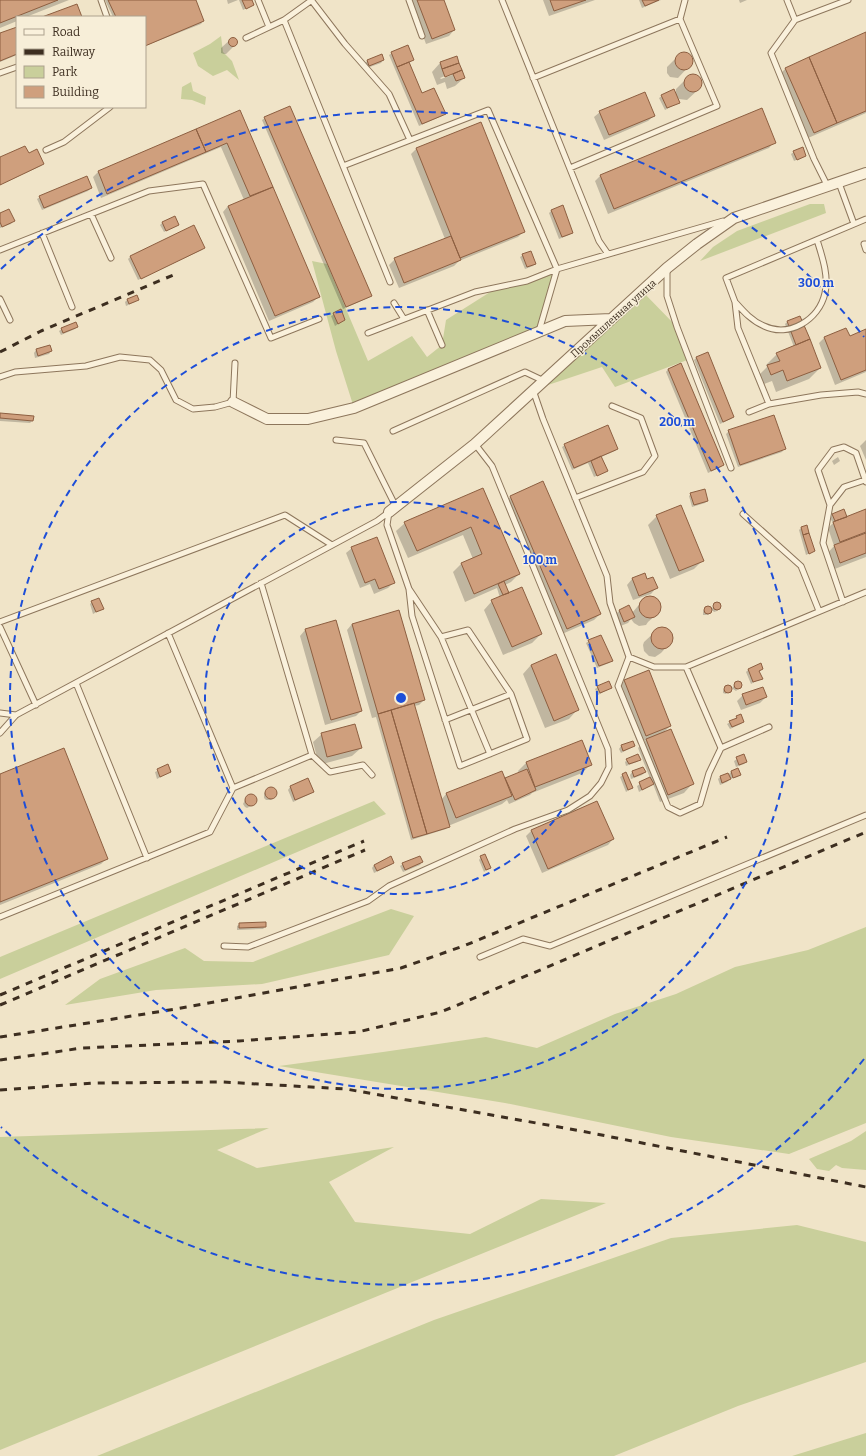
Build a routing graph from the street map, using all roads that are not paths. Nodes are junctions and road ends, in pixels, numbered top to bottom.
1 (101, 0) edge
2 (258, 0) edge
3 (312, 0) edge
4 (409, 0) edge
5 (502, 0) edge
6 (685, 0) edge
7 (786, 0) edge
8 (848, 0) edge
9 (107, 16) edge
10 (680, 19) junction
11 (284, 20) junction
12 (795, 20) junction
13 (269, 27) junction
14 (422, 36) dead end
15 (246, 38) dead end
16 (16, 67) edge
17 (0, 73) edge
18 (533, 78) junction
19 (109, 108) edge
20 (410, 140) junction
21 (46, 150) dead end
22 (343, 166) junction
23 (570, 168) junction
24 (866, 173) edge
25 (839, 184) junction
26 (828, 187) junction
27 (91, 214) junction
28 (734, 218) junction
29 (866, 219) edge
30 (854, 224) junction
31 (42, 233) junction
32 (817, 240) junction
33 (866, 244) edge
34 (0, 250) edge
35 (866, 250) edge
36 (608, 254) junction
37 (110, 258) dead end
38 (666, 268) junction
39 (557, 269) junction
40 (390, 282) dead end
41 (0, 299) edge
42 (735, 302) junction
43 (394, 303) dead end
44 (72, 307) dead end
45 (427, 310) junction
46 (319, 319) dead end
47 (404, 319) junction
48 (611, 319) junction
49 (10, 320) dead end
50 (539, 332) junction
51 (368, 333) dead end
52 (442, 345) dead end
53 (235, 363) dead end
54 (0, 377) edge
55 (544, 381) junction
56 (533, 390) junction
57 (866, 394) edge
58 (233, 402) junction
59 (769, 404) junction
60 (612, 406) dead end
61 (749, 412) dead end
62 (393, 431) dead end
63 (336, 440) dead end
64 (475, 444) junction
65 (731, 468) dead end
66 (866, 481) edge
67 (575, 498) junction
68 (830, 505) junction
69 (392, 509) junction
70 (743, 514) dead end
71 (332, 545) junction
72 (261, 583) junction
73 (409, 589) junction
74 (866, 592) edge
75 (843, 602) junction
76 (819, 611) junction
77 (0, 622) edge
78 (0, 627) edge
79 (168, 634) junction
80 (441, 637) junction
81 (629, 657) junction
82 (686, 667) junction
83 (76, 683) junction
84 (511, 694) junction
85 (36, 705) junction
86 (471, 710) junction
87 (0, 713) edge
88 (16, 715) junction
89 (445, 720) junction
90 (769, 727) dead end
91 (0, 733) edge
92 (722, 748) junction
93 (490, 754) junction
94 (312, 755) junction
95 (372, 775) dead end
96 (233, 788) junction
97 (866, 815) edge
98 (147, 858) junction
99 (0, 917) edge
100 (224, 946) dead end
101 (480, 957) dead end

1 - 9 lane
2 - 13 lane
3 - 11 lane
3 - 20 lane
4 - 14 lane
5 - 18 lane
6 - 10 lane
7 - 12 lane
8 - 12 lane
10 - 18 lane
10 - 23 lane
11 - 13 lane
11 - 22 lane
12 - 26 lane
13 - 15 lane
16 - 17 lane
18 - 23 lane
19 - 21 lane
20 - 22 lane
20 - 39 lane
22 - 40 lane
23 - 36 lane
24 - 25 street, Промышленная улица
25 - 26 street, Промышленная улица
25 - 30 lane
26 - 28 street, Промышленная улица
27 - 31 lane
27 - 37 lane
27 - 46 lane
28 - 36 lane
28 - 38 street, Промышленная улица
29 - 30 lane
30 - 32 lane
31 - 34 lane
31 - 44 lane
32 - 42 lane
32 - 42 lane
33 - 35 lane
36 - 39 lane
38 - 48 street, Промышленная улица
38 - 65 lane
39 - 45 lane
39 - 50 lane
41 - 49 lane
42 - 59 lane
43 - 47 lane
45 - 47 lane
45 - 52 lane
47 - 51 lane
48 - 50 street
48 - 55 street, Промышленная улица
50 - 58 street
53 - 58 lane
54 - 58 lane
55 - 56 street, Промышленная улица
55 - 62 lane
56 - 64 street, Промышленная улица
56 - 67 lane
57 - 59 lane
59 - 61 lane
60 - 67 lane
63 - 69 lane
64 - 69 street, Промышленная улица
64 - 100 lane
66 - 68 lane
66 - 68 lane
67 - 81 lane
68 - 75 lane
69 - 71 lane
69 - 73 lane
70 - 76 lane
71 - 72 lane
71 - 77 lane
72 - 79 lane
72 - 94 lane
73 - 80 lane
73 - 89 lane
74 - 75 lane
75 - 76 lane
76 - 82 lane
78 - 85 lane
79 - 83 lane
79 - 96 lane
80 - 84 lane
80 - 86 lane
81 - 82 lane
81 - 92 lane
82 - 92 lane
83 - 85 lane
83 - 98 lane
84 - 86 lane
84 - 93 lane
85 - 88 lane
86 - 89 lane
86 - 93 lane
87 - 88 lane
88 - 91 lane
89 - 93 lane
90 - 92 lane
94 - 95 lane
94 - 96 lane
96 - 98 lane
97 - 101 lane
98 - 99 lane

